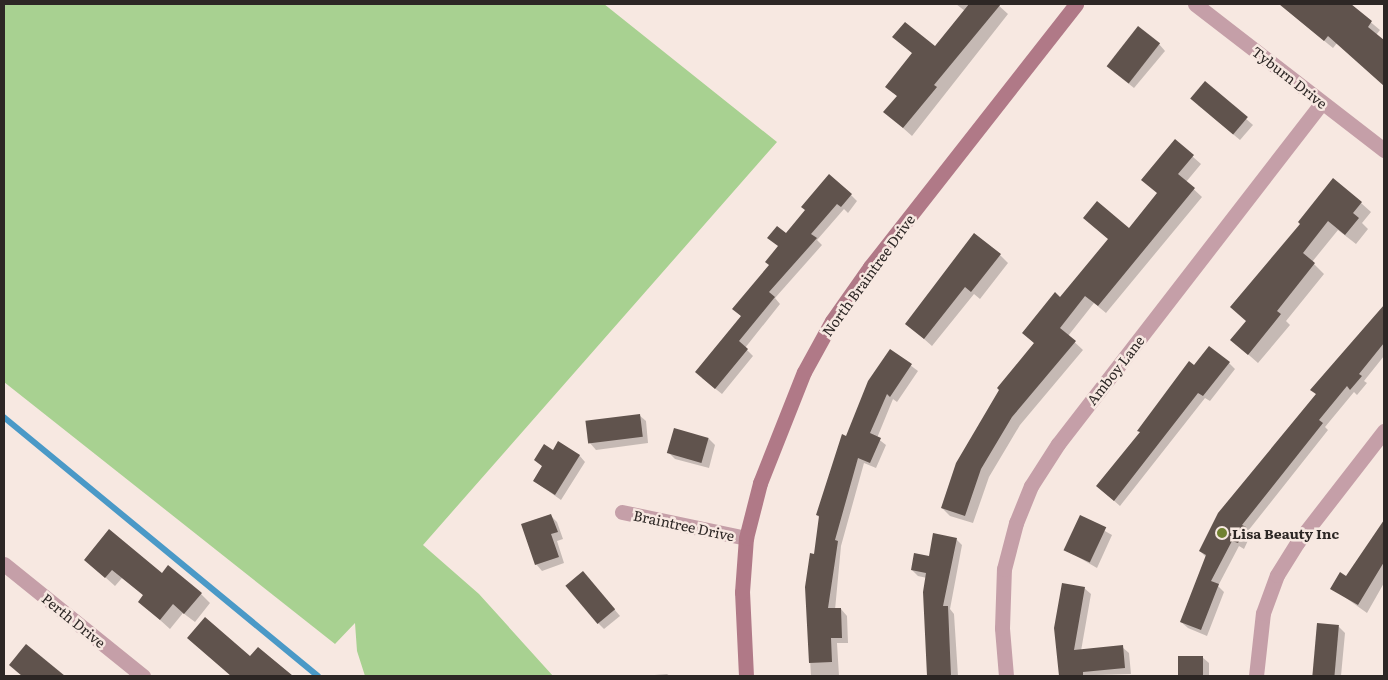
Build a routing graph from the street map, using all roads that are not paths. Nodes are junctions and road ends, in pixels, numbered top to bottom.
1 (1076, 4) edge
2 (1195, 4) edge
3 (1322, 102) junction
4 (1384, 150) edge
5 (1384, 431) edge
6 (622, 512) dead end
7 (746, 538) junction
8 (4, 564) edge
9 (138, 674) edge
10 (746, 676) edge
11 (1006, 676) edge
12 (1256, 676) edge

1 - 7 street, North Braintree Drive
2 - 3 street, Tyburn Drive
3 - 4 street, Tyburn Drive
3 - 11 street, Amboy Lane
5 - 12 street
6 - 7 street, Braintree Drive
7 - 10 street, North Braintree Drive
8 - 9 street, Perth Drive

